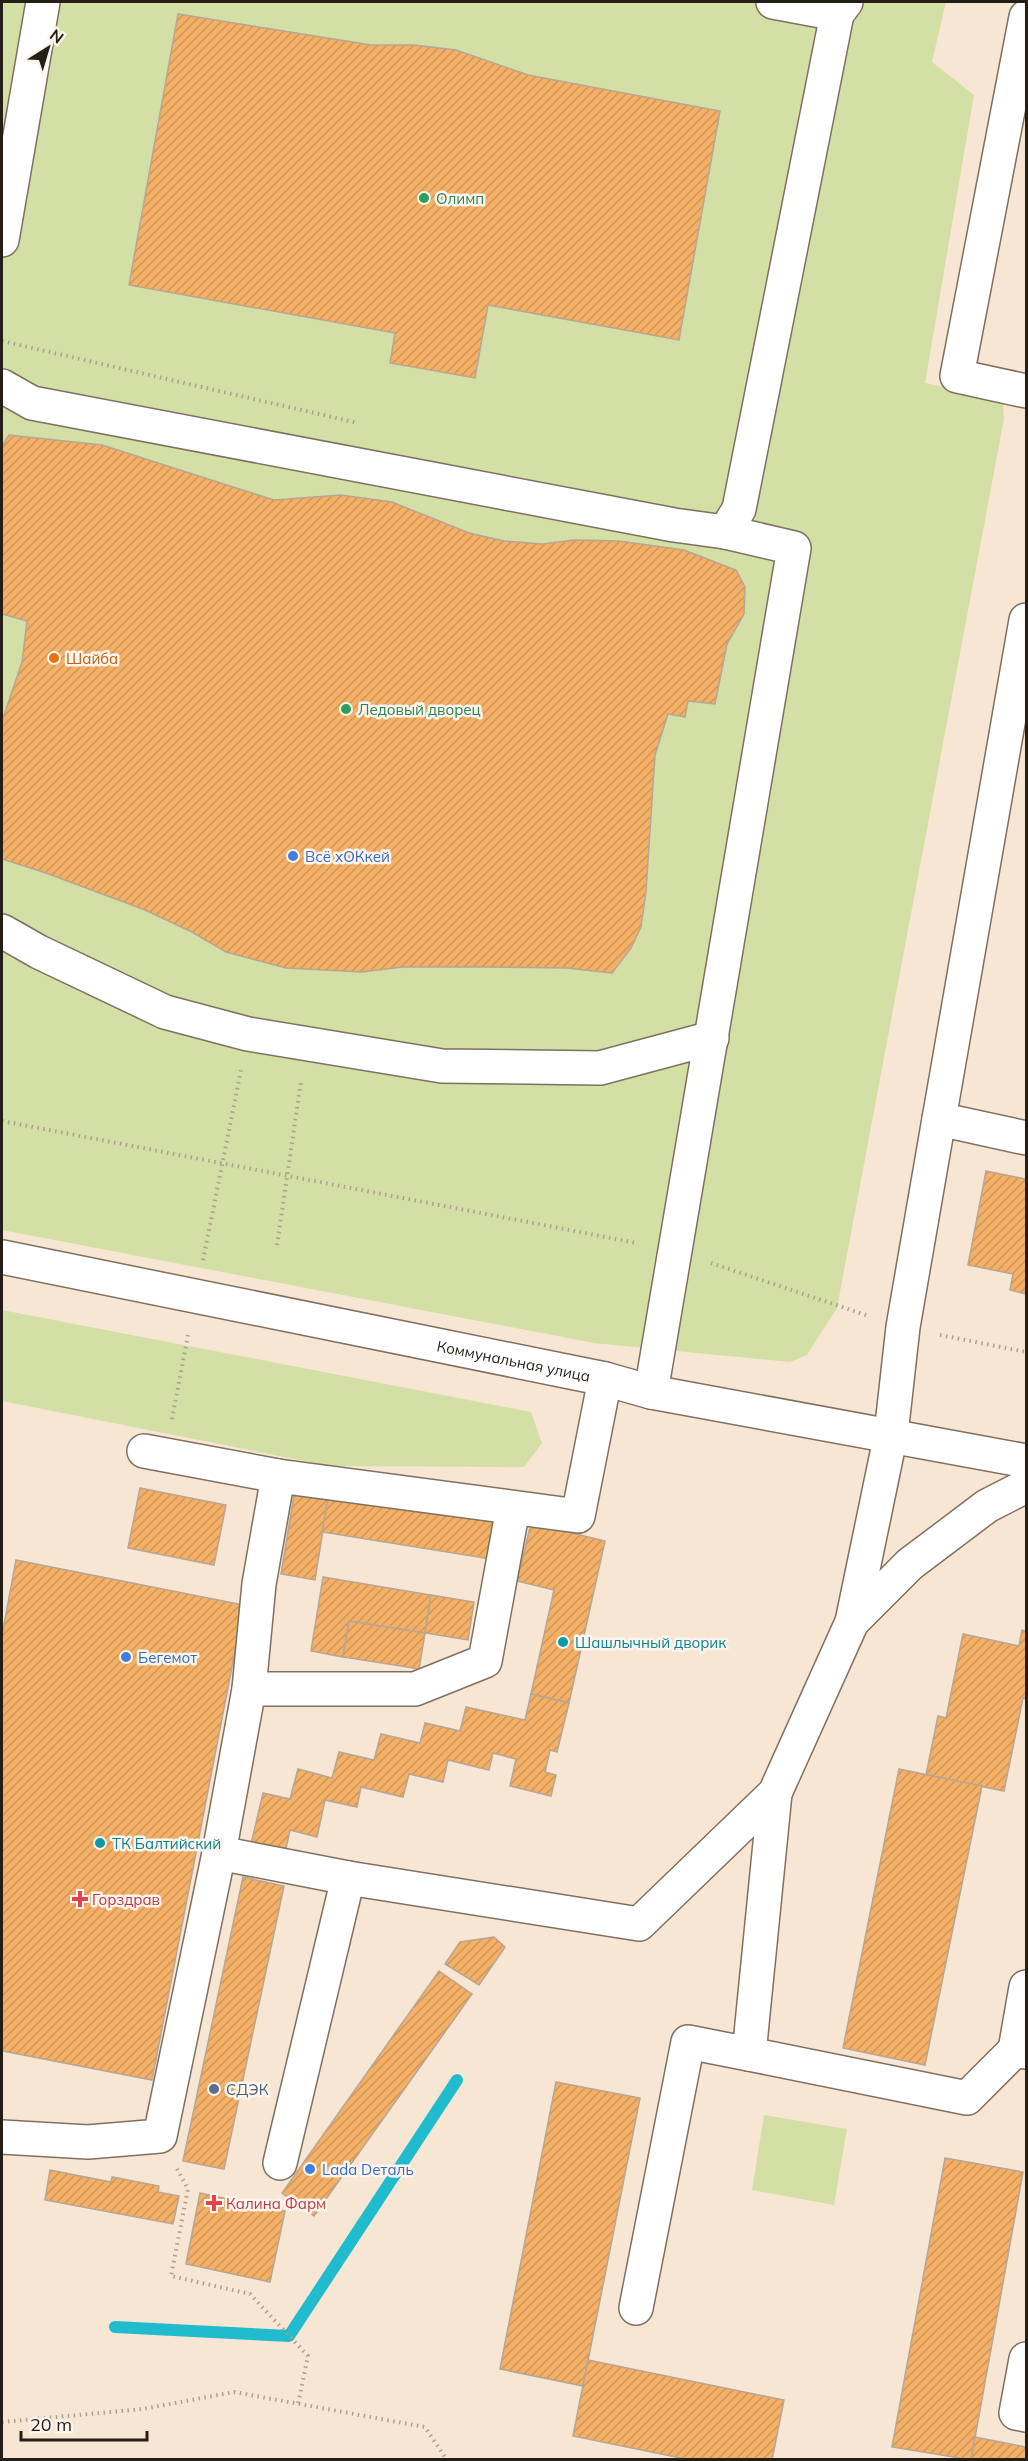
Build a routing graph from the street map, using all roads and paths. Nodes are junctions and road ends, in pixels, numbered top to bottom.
1 (43, 2) edge
2 (773, 2) edge
3 (842, 8) edge
4 (1026, 17) edge
5 (2, 240) edge
6 (2, 386) edge
7 (1026, 390) edge
8 (725, 532) junction
9 (1026, 620) edge
10 (2, 931) edge
11 (248, 1034) junction
12 (712, 1038) junction
13 (306, 1044) junction
14 (939, 1119) junction
15 (2, 1121) edge
16 (1026, 1138) edge
17 (222, 1163) junction
18 (288, 1175) junction
19 (277, 1245) dead end
20 (675, 1250) junction
21 (2, 1257) edge
22 (196, 1297) junction
23 (903, 1328) junction
24 (1026, 1352) edge
25 (605, 1379) junction
26 (651, 1392) junction
27 (891, 1434) junction
28 (154, 1453) joint
29 (1026, 1461) edge
30 (278, 1476) junction
31 (1026, 1486) edge
32 (513, 1508) junction
33 (852, 1622) junction
34 (249, 1689) junction
35 (775, 1793) junction
36 (219, 1853) junction
37 (348, 1878) junction
38 (1026, 1987) edge
39 (1021, 2051) edge
40 (749, 2054) junction
41 (160, 2136) junction
42 (2, 2137) edge
43 (280, 2163) dead end
44 (636, 2308) dead end
45 (1026, 2359) edge
46 (298, 2404) junction
47 (1026, 2415) edge
48 (2, 2422) edge
49 (447, 2460) edge

1 - 5 street
2 - 3 street
3 - 8 street
4 - 7 street
6 - 8 street
8 - 12 street
9 - 14 street
10 - 11 street
11 - 13 street
11 - 17 path
12 - 13 street
12 - 20 street
13 - 18 path
14 - 16 street
14 - 23 street
15 - 17 path
17 - 18 path
17 - 22 path
18 - 19 path
18 - 20 path
20 - 23 path
20 - 26 street
21 - 22 street, Коммунальная улица
22 - 25 street, Коммунальная улица
22 - 28 path
23 - 24 path
23 - 27 street
25 - 26 street, Коммунальная улица
25 - 32 street
26 - 27 street, Коммунальная улица
27 - 29 street, Коммунальная улица
27 - 33 street
28 - 30 street
30 - 32 street
30 - 34 street
31 - 33 street
32 - 34 street
33 - 35 street
34 - 36 street
35 - 37 street
35 - 40 street
36 - 37 street
36 - 41 street
37 - 43 street
38 - 39 street
39 - 40 street
40 - 44 street
41 - 42 street
41 - 46 path
45 - 47 street
46 - 48 path
46 - 49 path

